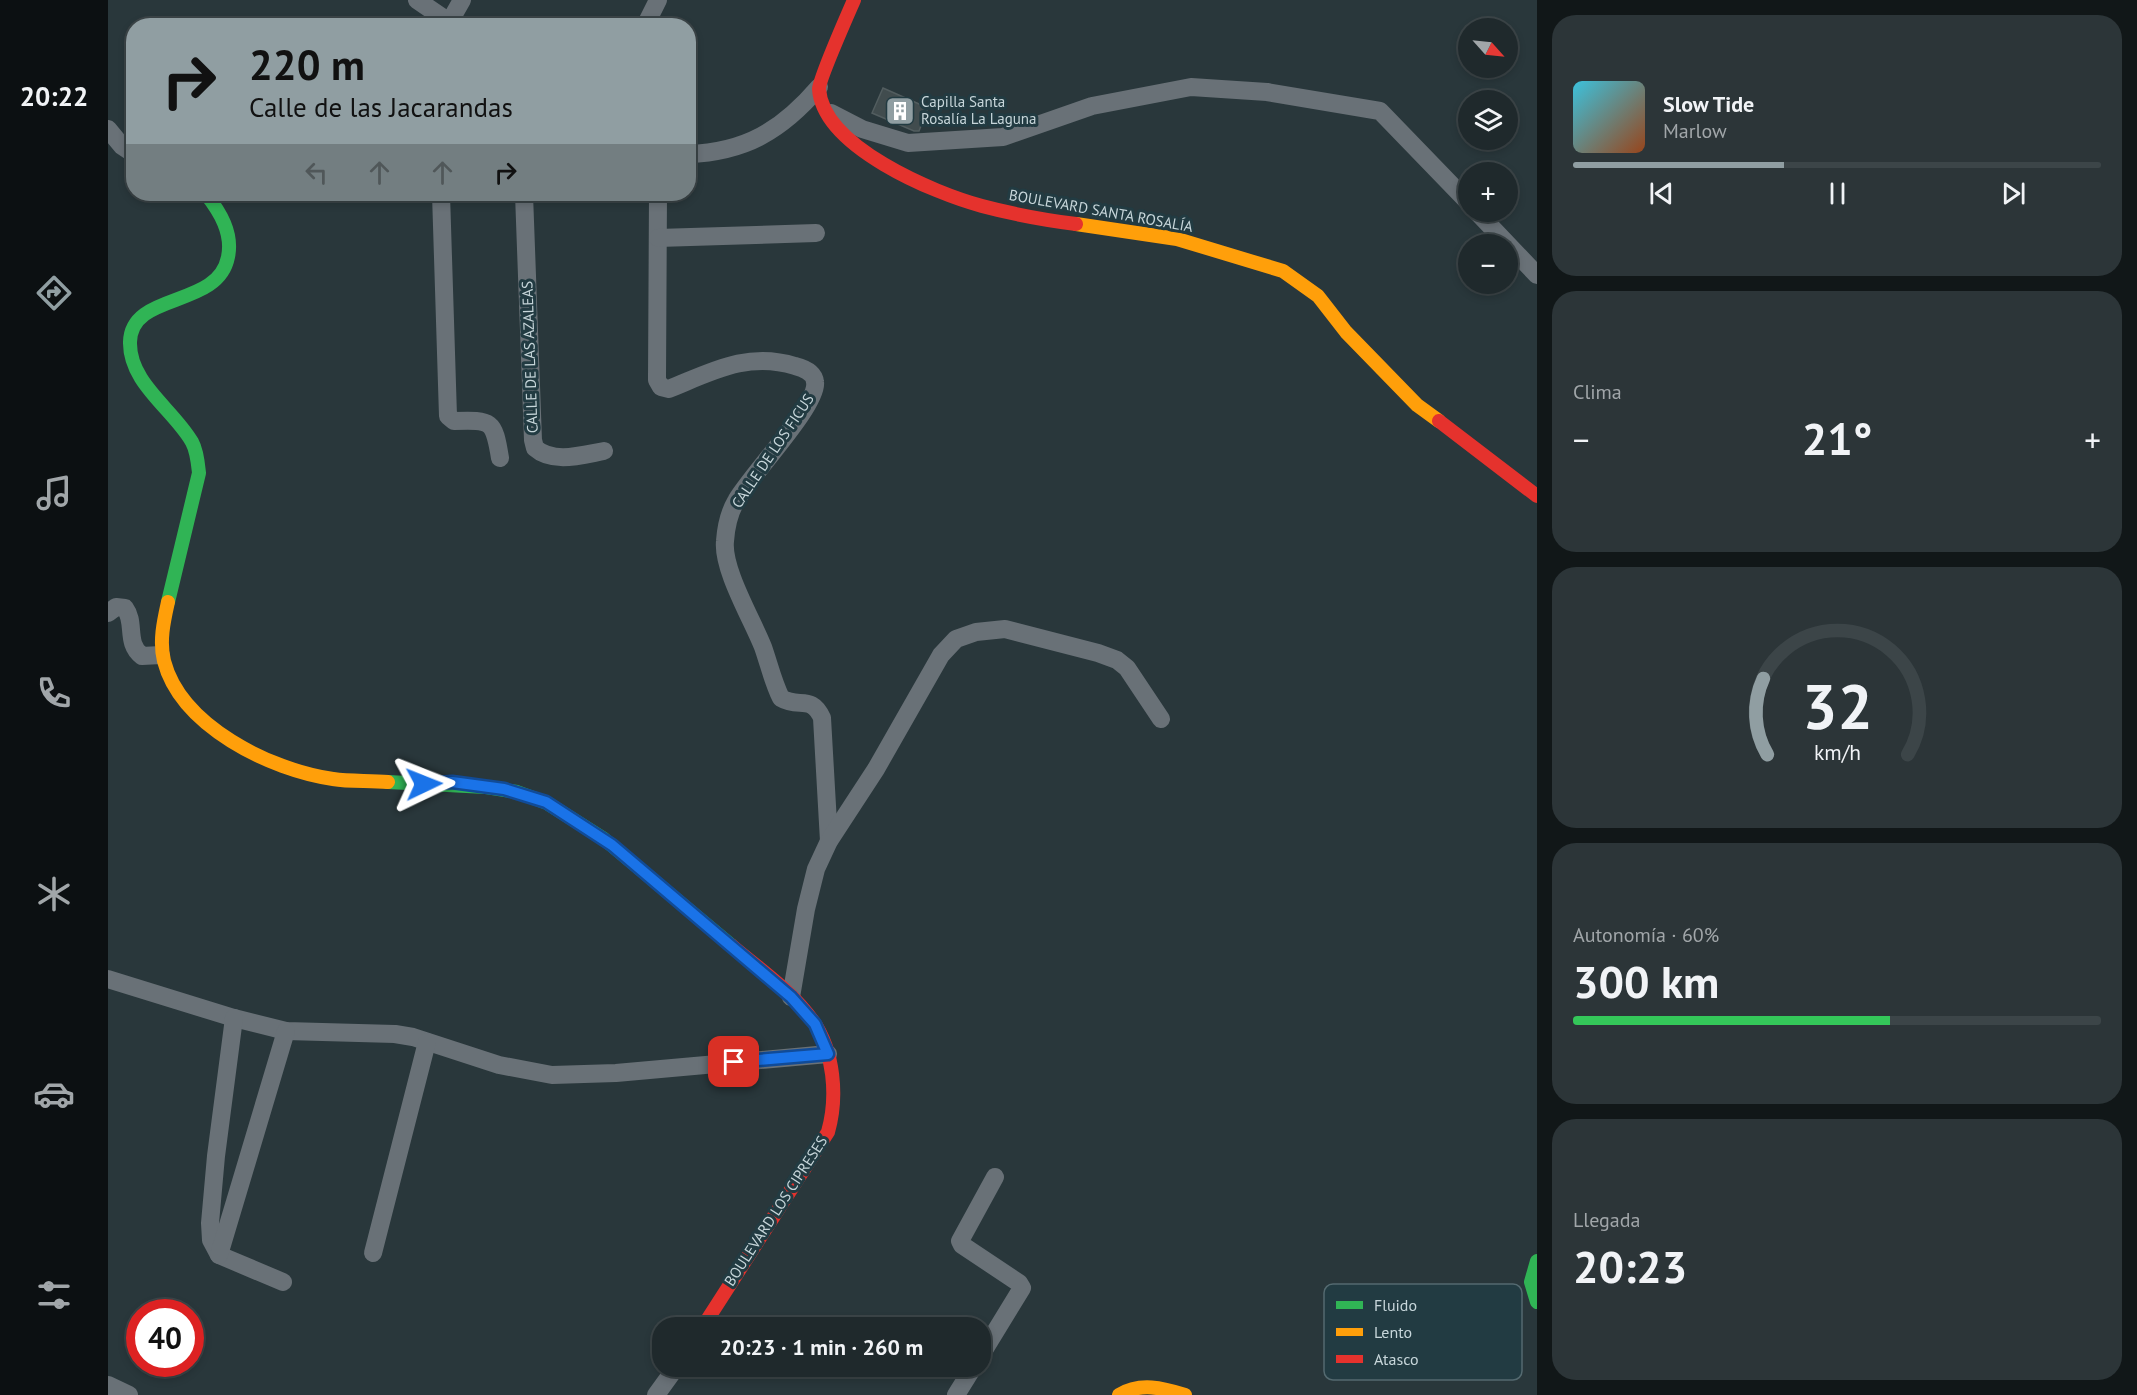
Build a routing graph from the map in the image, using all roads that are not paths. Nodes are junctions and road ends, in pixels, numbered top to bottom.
1 (417, 0) edge
2 (462, 0) edge
3 (658, 0) edge
4 (854, 0) edge
5 (445, 18) edge
6 (455, 18) edge
7 (649, 18) edge
8 (819, 87) junction
9 (824, 109) junction
10 (108, 129) edge
11 (126, 149) edge
12 (696, 153) edge
13 (1458, 192) edge
14 (211, 201) edge
15 (441, 201) edge
16 (524, 201) edge
17 (658, 201) edge
18 (1487, 222) edge
19 (816, 233) dead end
20 (658, 238) junction
21 (1537, 275) edge
22 (604, 451) dead end
23 (500, 458) dead end
24 (1537, 496) edge
25 (108, 613) edge
26 (161, 655) junction
27 (1161, 719) dead end
28 (829, 841) junction
29 (108, 979) edge
30 (791, 997) junction
31 (234, 1018) junction
32 (286, 1031) junction
33 (427, 1042) junction
34 (828, 1054) junction
35 (995, 1177) dead end
36 (212, 1203) junction
37 (234, 1209) junction
38 (373, 1253) dead end
39 (219, 1255) junction
40 (1537, 1261) edge
41 (283, 1282) dead end
42 (1537, 1302) edge
43 (709, 1317) edge
44 (991, 1339) edge
45 (669, 1377) edge
46 (967, 1377) edge
47 (108, 1385) edge
48 (129, 1395) edge
49 (656, 1395) edge
50 (956, 1395) edge
51 (1119, 1395) edge
52 (1185, 1395) edge

1 - 5 street
2 - 6 street
3 - 7 street
4 - 8 street
8 - 9 street, BOULEVARD SANTA ROSALÍA
8 - 12 street
9 - 13 street
9 - 24 street, BOULEVARD SANTA ROSALÍA
10 - 11 street
14 - 26 street, BOULEVARD LOS CIPRESES
15 - 23 street
16 - 22 street, CALLE DE LAS AZALEAS
17 - 20 street, CALLE DE LOS FICUS
18 - 21 street
19 - 20 street
20 - 28 street, CALLE DE LOS FICUS
25 - 26 street
26 - 30 street, BOULEVARD LOS CIPRESES
27 - 28 street
28 - 30 street
29 - 31 street
30 - 34 street, BOULEVARD LOS CIPRESES
31 - 32 street
31 - 36 street
32 - 33 street
32 - 37 street
33 - 34 street
33 - 38 street
34 - 43 street, BOULEVARD LOS CIPRESES
35 - 44 street
36 - 37 street
36 - 39 street
37 - 39 street
39 - 41 street
40 - 42 street
45 - 49 street
46 - 50 street
47 - 48 street
51 - 52 street

